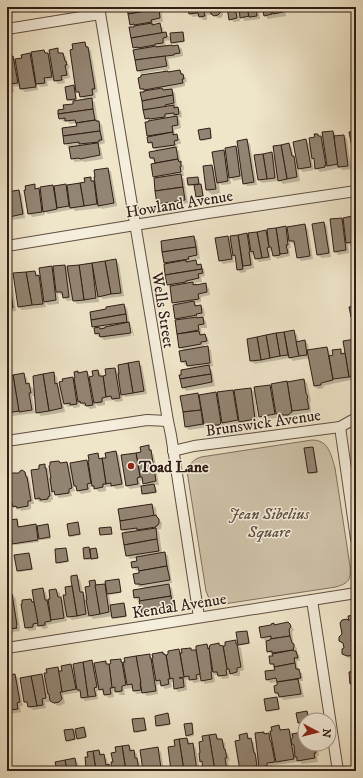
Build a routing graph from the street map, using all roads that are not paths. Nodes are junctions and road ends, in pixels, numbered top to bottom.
1 (100, 11) edge
2 (7, 29) edge
3 (356, 191) edge
4 (135, 225) junction
5 (7, 246) edge
6 (356, 418) edge
7 (168, 421) junction
8 (340, 426) junction
9 (7, 441) edge
10 (173, 451) junction
11 (356, 539) edge
12 (356, 593) edge
13 (312, 600) junction
14 (199, 617) junction
15 (7, 648) edge
16 (338, 771) edge

1 - 2 street
1 - 4 street, Wells Street
3 - 4 street, Howland Avenue
4 - 5 street, Howland Avenue
4 - 7 street, Wells Street
6 - 8 street, Brunswick Avenue
7 - 9 street
7 - 10 street, Wells Street
8 - 10 street, Brunswick Avenue
8 - 11 street
10 - 14 street, Wells Street
12 - 13 street, Kendal Avenue
13 - 14 street, Kendal Avenue
13 - 16 street
14 - 15 street, Kendal Avenue

